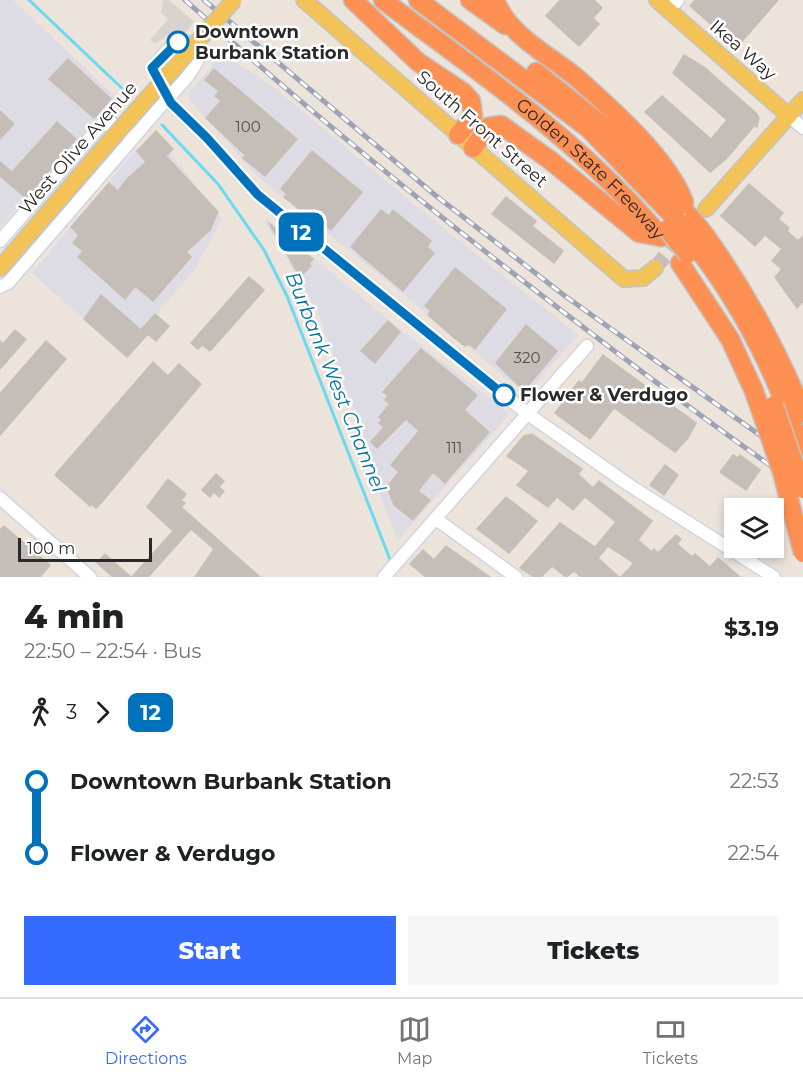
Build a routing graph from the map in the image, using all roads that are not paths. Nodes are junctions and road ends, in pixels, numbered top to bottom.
1 (234, 0) edge
2 (304, 0) edge
3 (353, 0) edge
4 (383, 0) edge
5 (418, 0) edge
6 (438, 0) edge
7 (471, 0) edge
8 (495, 0) edge
9 (668, 3) edge
10 (517, 32) junction
11 (155, 73) junction
12 (168, 97) junction
13 (803, 100) edge
14 (789, 116) junction
15 (113, 124) junction
16 (803, 128) edge
17 (458, 135) junction
18 (129, 142) junction
19 (473, 148) junction
20 (681, 218) junction
21 (0, 241) edge
22 (692, 249) junction
23 (0, 268) edge
24 (655, 268) tunnel mouth
25 (0, 287) edge
26 (586, 346) dead end
27 (789, 410) edge
28 (528, 414) junction
29 (803, 454) edge
30 (803, 489) edge
31 (0, 498) edge
32 (436, 519) junction
33 (803, 553) edge
34 (386, 575) edge
35 (90, 577) edge
36 (516, 577) edge
37 (774, 577) edge

1 - 23 main road, West Olive Avenue, bridge
2 - 17 main road, South Front Street
3 - 17 highway
4 - 20 highway, Golden State Freeway
5 - 20 highway
6 - 20 highway, Golden State Freeway
7 - 10 highway
8 - 10 highway
9 - 14 main road, Ikea Way
10 - 20 highway
11 - 12 street
11 - 12 street
11 - 15 street
12 - 18 street
12 - 28 street
13 - 14 main road
14 - 16 street, Ikea Way
14 - 20 main road
15 - 18 street
15 - 21 street
17 - 19 main road, South Front Street
18 - 25 street
19 - 20 highway
19 - 24 main road, South Front Street
20 - 22 highway, Golden State Freeway, bridge
20 - 22 highway, Golden State Freeway
22 - 27 highway
22 - 27 highway, Golden State Freeway
22 - 33 highway, Golden State Freeway, bridge
26 - 28 street
27 - 29 highway
27 - 30 highway, bridge
28 - 32 street
28 - 37 street
31 - 35 street
32 - 34 street
32 - 36 street

